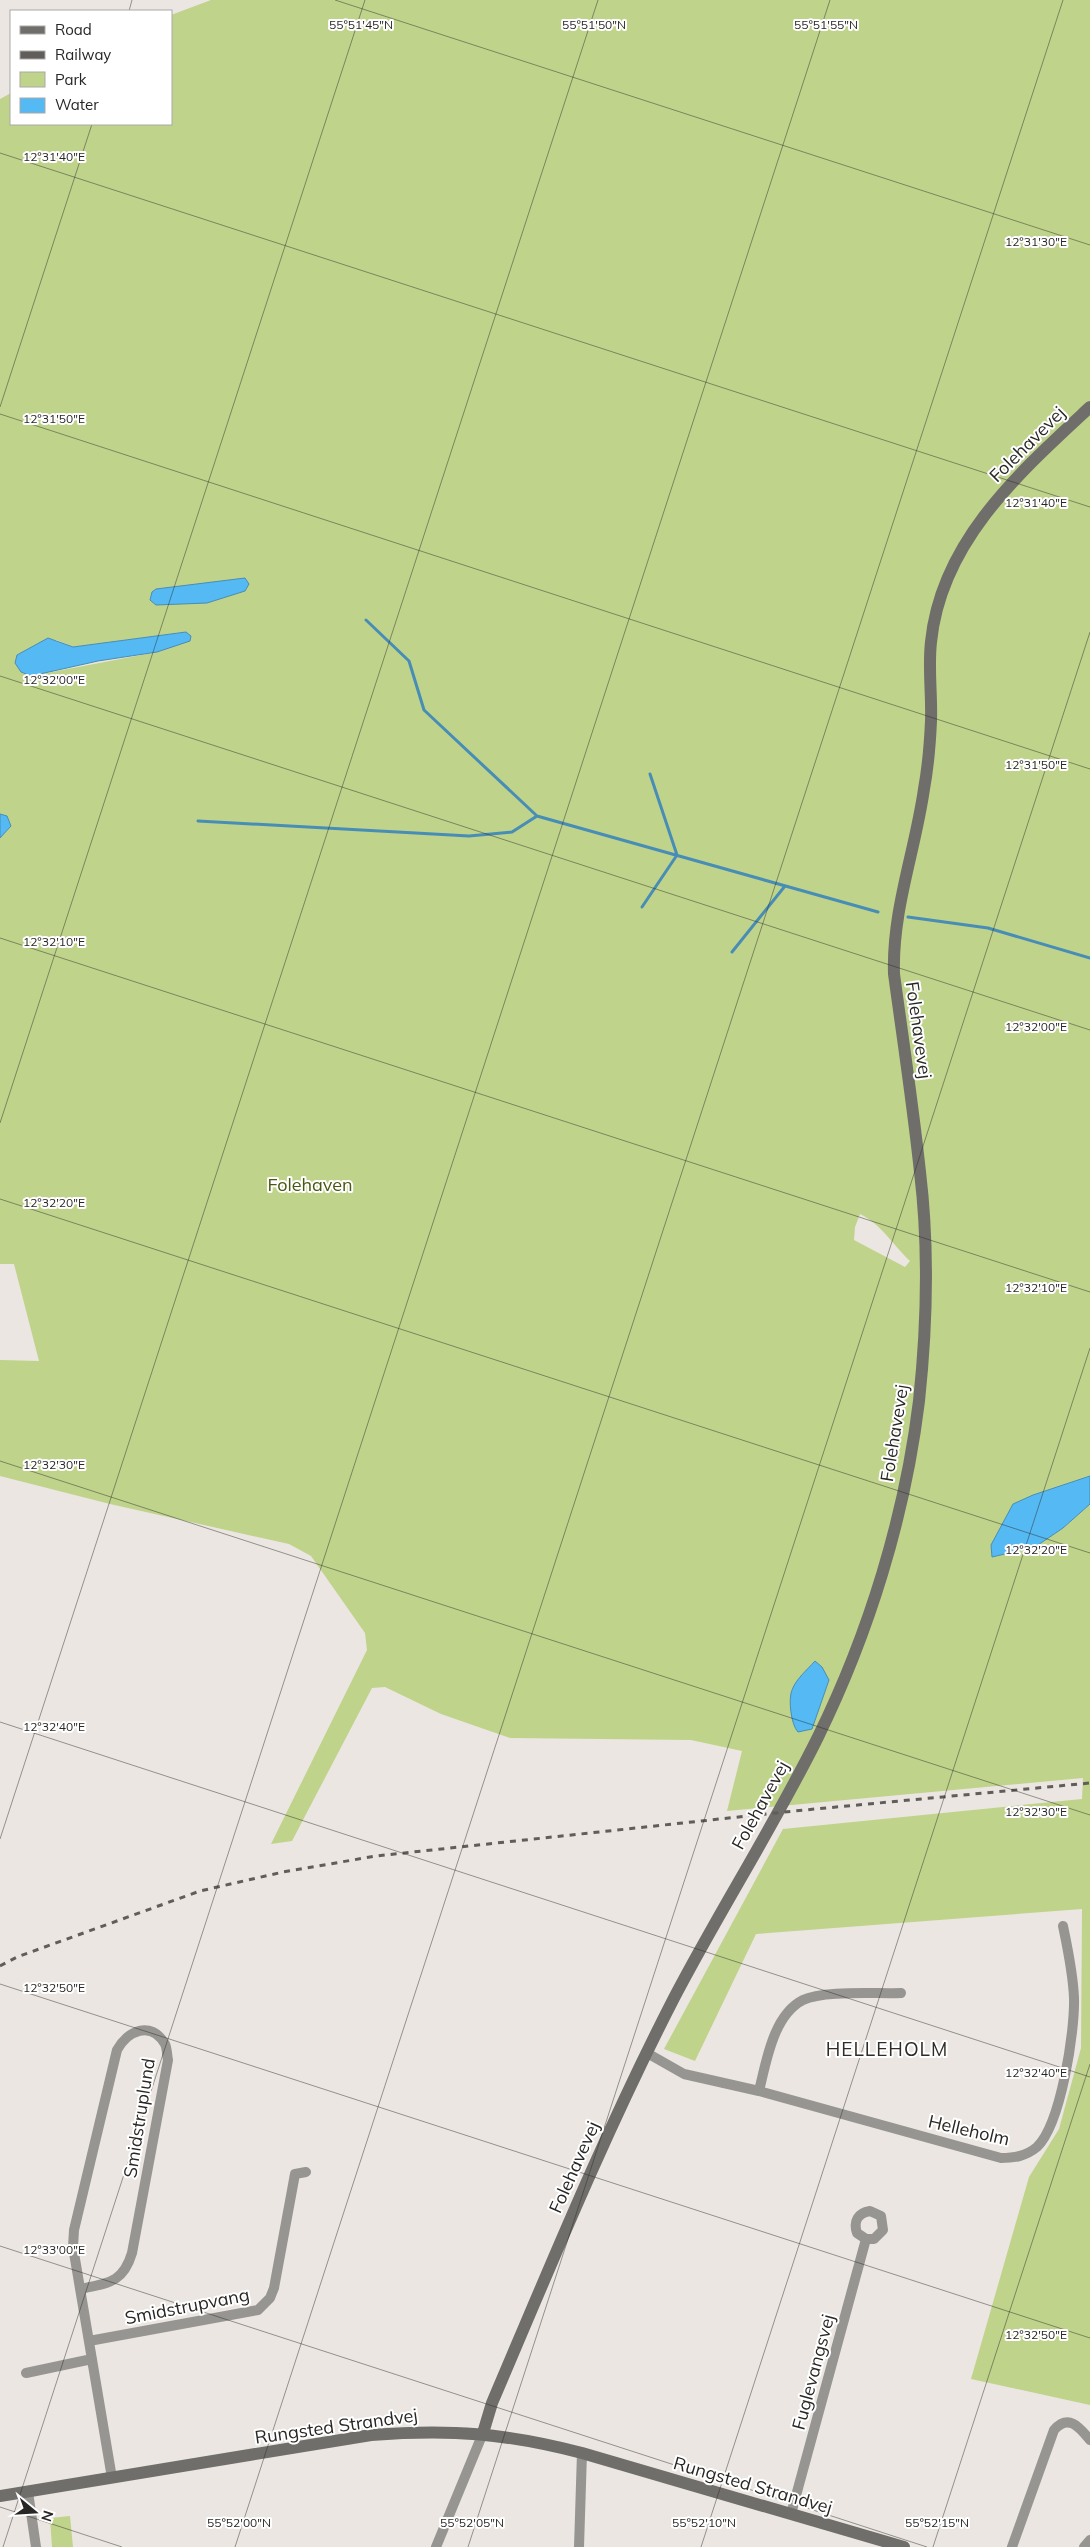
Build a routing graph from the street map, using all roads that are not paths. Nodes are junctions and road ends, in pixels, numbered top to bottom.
1 (1090, 407) edge
2 (1063, 1926) dead end
3 (902, 1993) dead end
4 (646, 2053) junction
5 (759, 2091) junction
6 (306, 2172) dead end
7 (866, 2239) dead end
8 (80, 2289) junction
9 (89, 2341) junction
10 (92, 2359) junction
11 (26, 2373) dead end
12 (483, 2433) junction
13 (1090, 2440) edge
14 (582, 2453) junction
15 (112, 2478) junction
16 (28, 2492) junction
17 (0, 2496) edge
18 (791, 2514) junction
19 (1090, 2540) edge
20 (36, 2547) edge
21 (436, 2547) edge
22 (580, 2547) edge
23 (904, 2547) edge
24 (1012, 2547) edge
25 (1084, 2547) edge

1 - 4 street, Folehavevej
2 - 5 street, Helleholm
3 - 5 street
4 - 5 street, Helleholm
4 - 12 street, Folehavevej
6 - 9 street, Smidstrupvang
7 - 18 street, Fuglevangsvej
8 - 8 street, Smidstruplund
8 - 9 street, Smidstruplund
9 - 10 street, Smidstruplund
10 - 11 street
10 - 15 street, Smidstruplund
12 - 14 street, Rungsted Strandvej
12 - 15 street, Rungsted Strandvej
12 - 21 street
13 - 24 street
14 - 18 street, Rungsted Strandvej
14 - 22 street
15 - 16 street, Rungsted Strandvej
16 - 17 street, Rungsted Strandvej
16 - 20 street
18 - 23 street, Rungsted Strandvej
19 - 25 street

